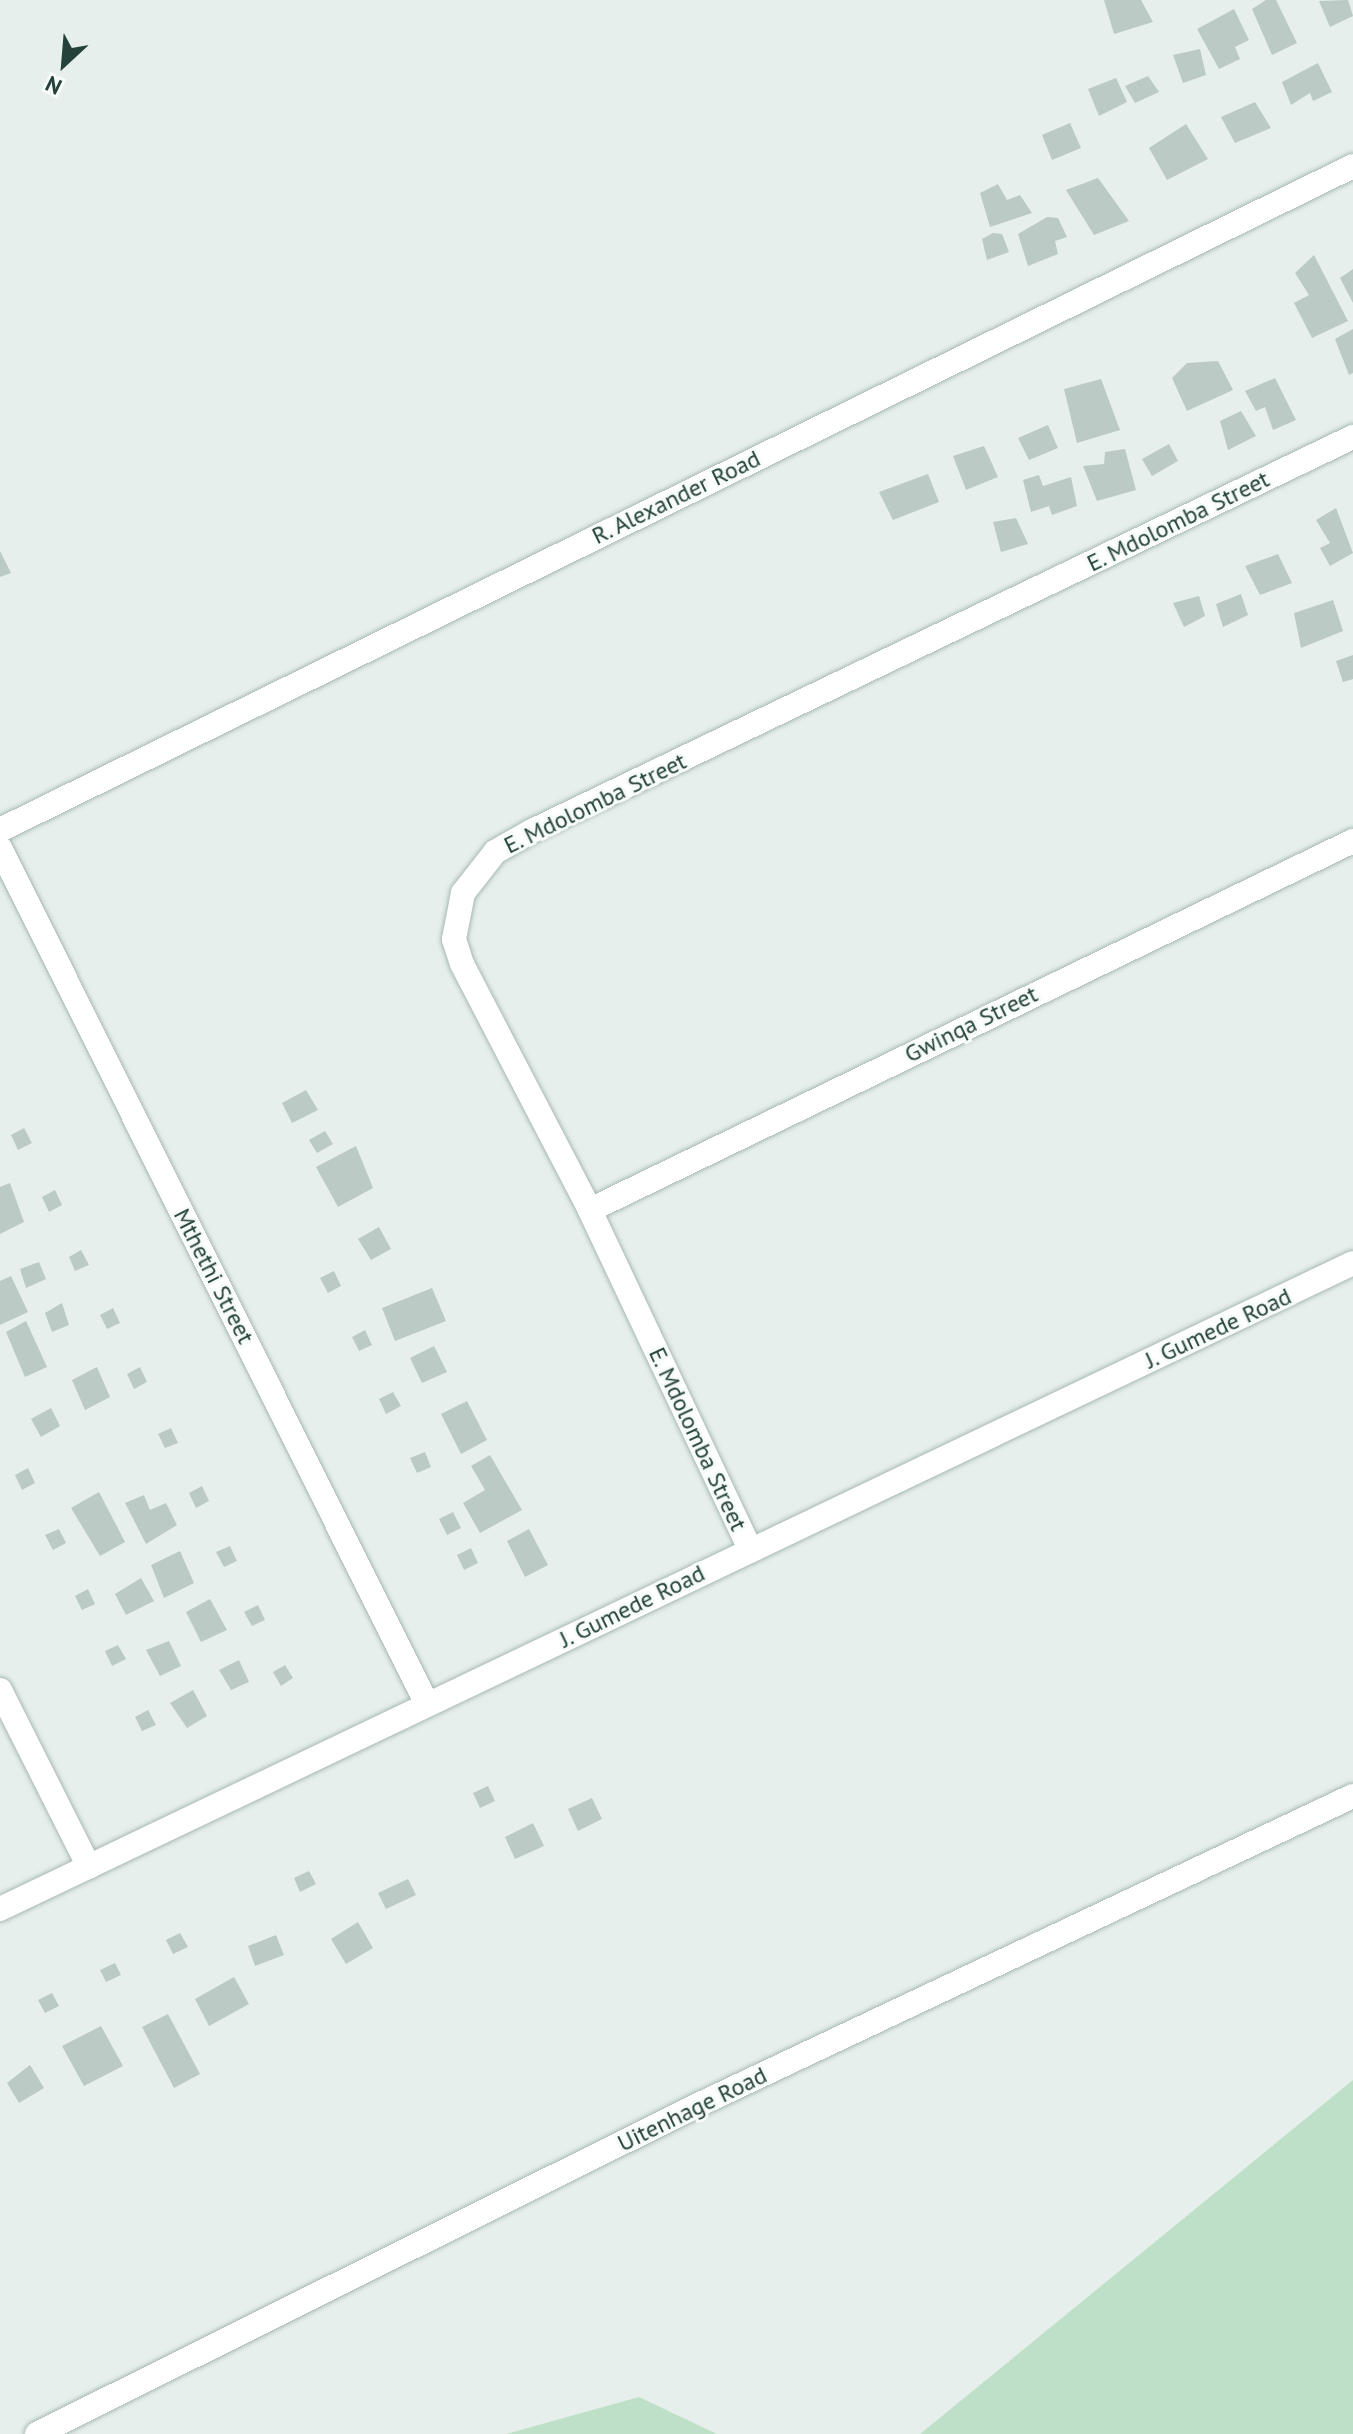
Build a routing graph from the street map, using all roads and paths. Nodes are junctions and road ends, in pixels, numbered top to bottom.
1 (1353, 166) edge
2 (1353, 437) edge
3 (0, 830) edge
4 (1353, 841) edge
5 (0, 848) edge
6 (590, 1210) junction
7 (1353, 1263) edge
8 (750, 1549) junction
9 (0, 1690) edge
10 (427, 1704) junction
11 (1353, 1796) edge
12 (89, 1867) junction
13 (0, 1909) edge
14 (37, 2434) edge

1 - 3 street, R. Alexander Road
2 - 6 street, E. Mdolomba Street
4 - 6 street, Gwinqa Street
5 - 10 street, Mthethi Street
6 - 8 street, E. Mdolomba Street
7 - 8 street, J. Gumede Road
8 - 10 street, J. Gumede Road
9 - 12 street
10 - 12 street, J. Gumede Road
11 - 14 street, Uitenhage Road
12 - 13 street, J. Gumede Road

